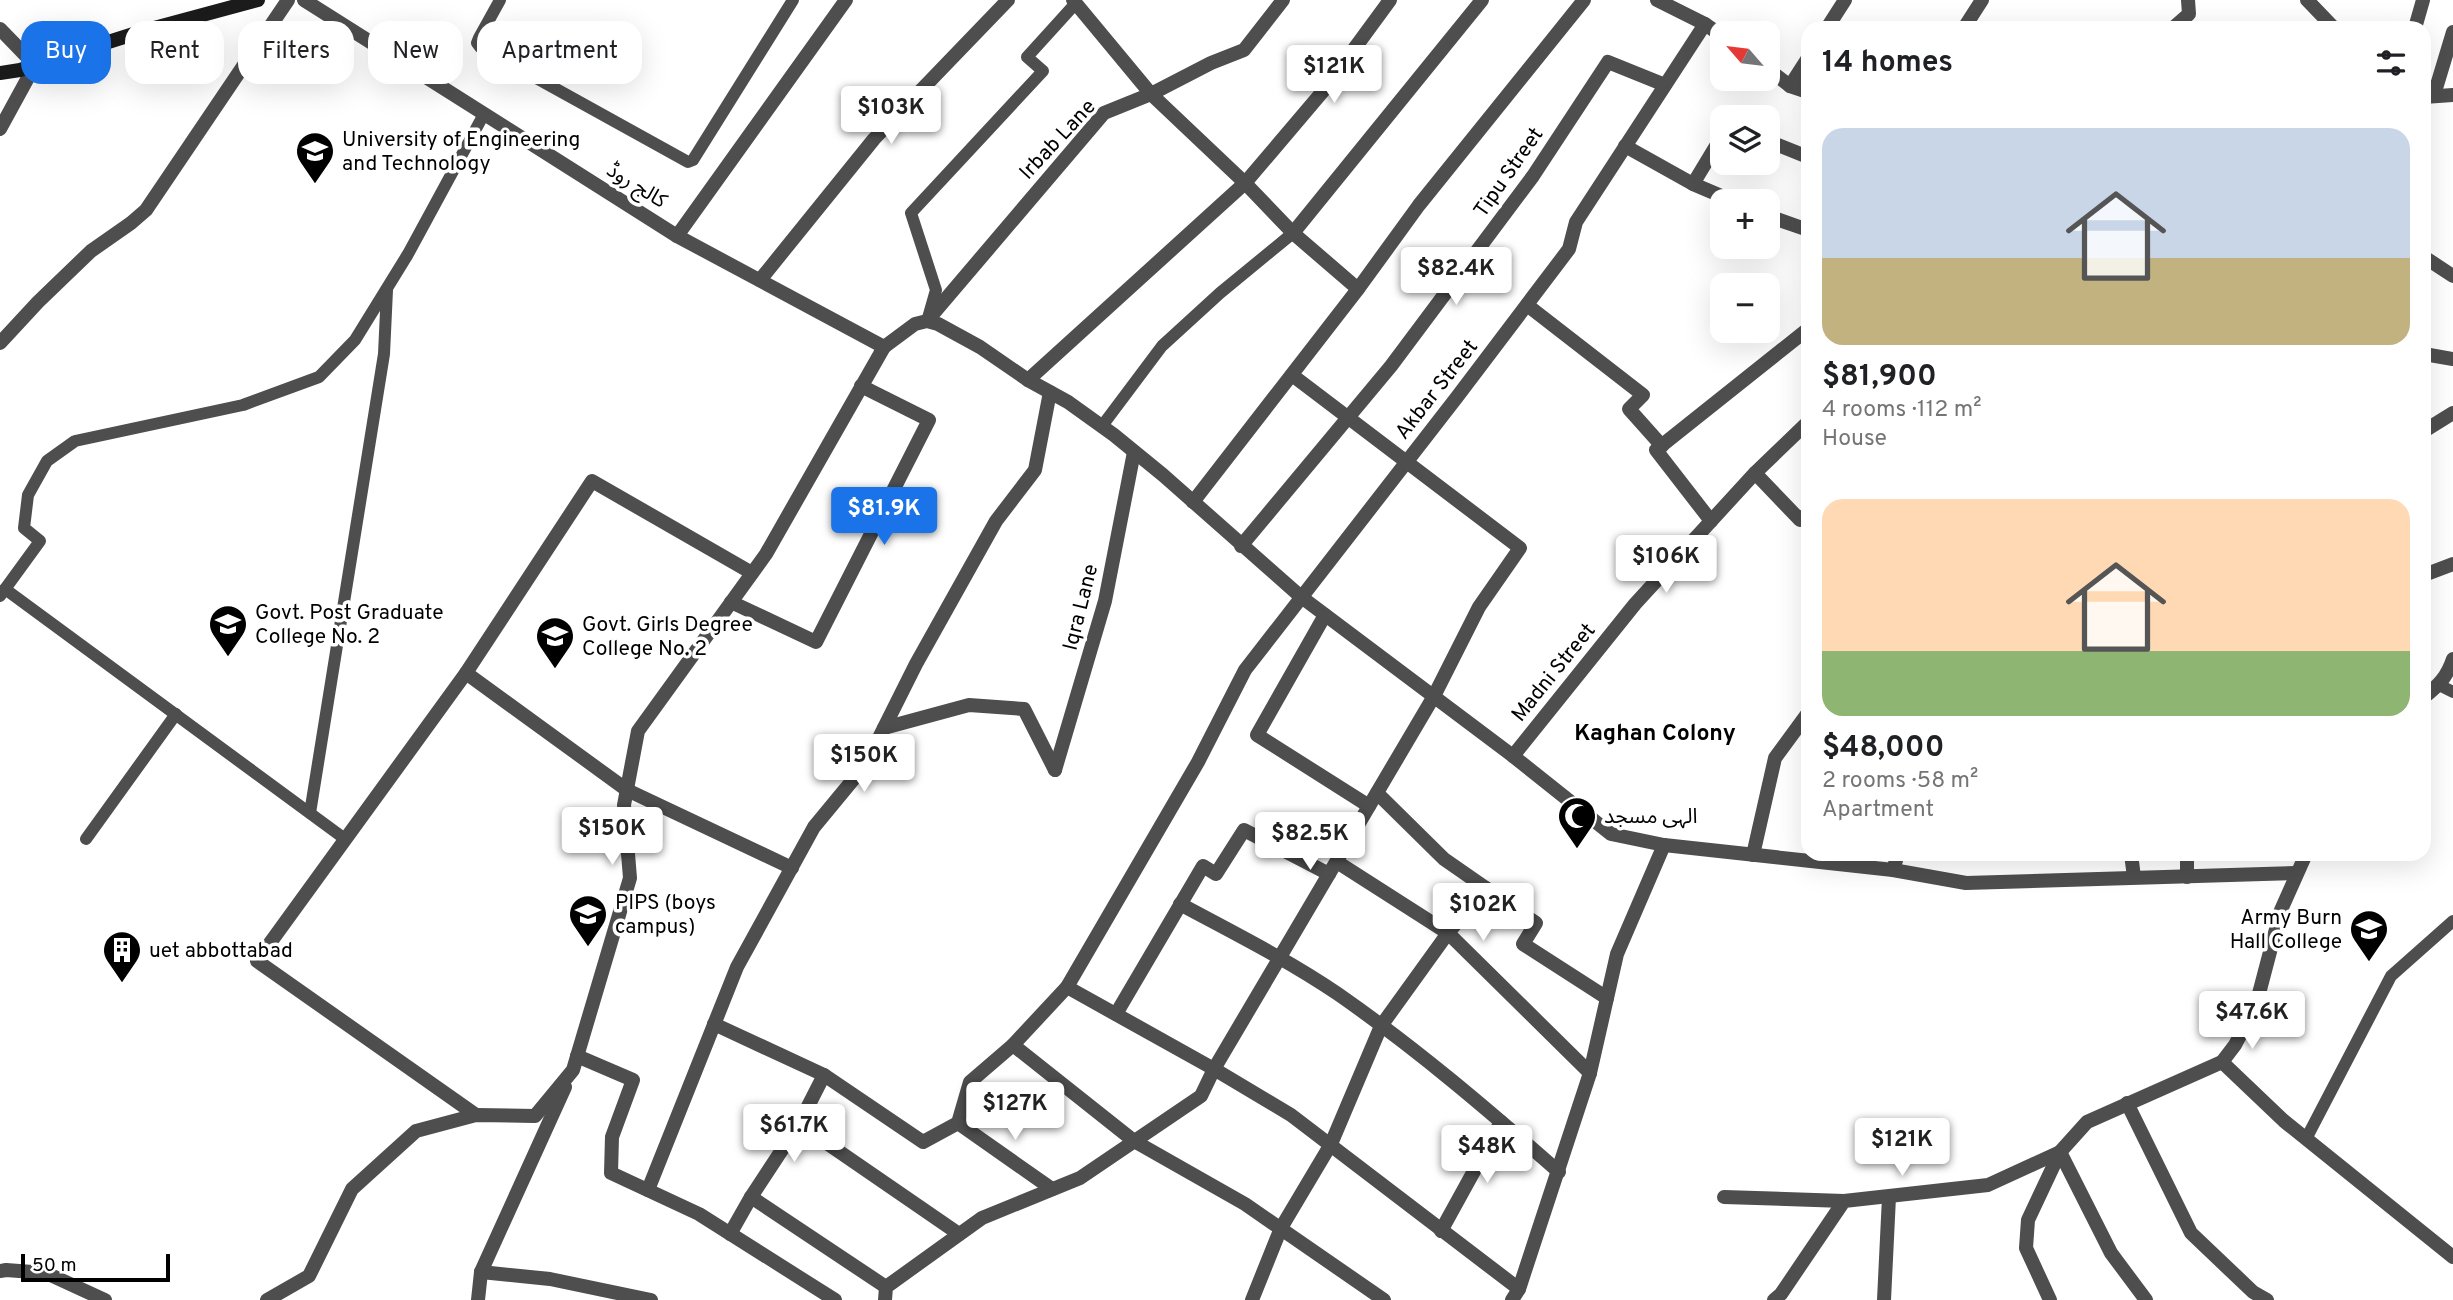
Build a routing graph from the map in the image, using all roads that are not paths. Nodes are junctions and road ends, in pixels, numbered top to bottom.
1 (258, 0) edge
2 (288, 0) edge
3 (304, 0) edge
4 (500, 0) edge
5 (793, 0) edge
6 (846, 0) edge
7 (1008, 0) edge
8 (1283, 0) edge
9 (1390, 0) edge
10 (1482, 0) edge
11 (1584, 0) edge
12 (1657, 0) edge
13 (1845, 0) edge
14 (1982, 0) edge
15 (2188, 0) edge
16 (2307, 0) edge
17 (2423, 0) edge
18 (1074, 1) edge
19 (1832, 21) edge
20 (1968, 21) edge
21 (2182, 21) edge
22 (2327, 21) edge
23 (2417, 21) edge
24 (1705, 24) junction
25 (1710, 28) edge
26 (0, 29) edge
27 (2453, 32) edge
28 (111, 41) edge
29 (21, 51) edge
30 (21, 68) edge
31 (1801, 69) edge
32 (0, 73) edge
33 (1780, 78) edge
34 (25, 84) edge
35 (1665, 85) junction
36 (1790, 86) junction
37 (1801, 90) edge
38 (2431, 91) edge
39 (1151, 94) junction
40 (2453, 95) edge
41 (2431, 96) edge
42 (484, 114) junction
43 (0, 129) edge
44 (1625, 146) junction
45 (1780, 146) edge
46 (1801, 154) edge
47 (1710, 156) edge
48 (1245, 183) junction
49 (1693, 184) junction
50 (1710, 191) edge
51 (1780, 220) edge
52 (1801, 228) edge
53 (1293, 233) junction
54 (677, 236) junction
55 (2431, 262) edge
56 (2453, 276) edge
57 (760, 280) junction
58 (387, 288) junction
59 (1358, 289) junction
60 (1527, 305) junction
61 (927, 321) junction
62 (1801, 335) edge
63 (0, 343) edge
64 (884, 347) junction
65 (2431, 355) edge
66 (2453, 359) edge
67 (1292, 375) junction
68 (1028, 380) junction
69 (861, 386) junction
70 (1050, 392) junction
71 (2453, 413) edge
72 (1348, 418) junction
73 (1102, 426) junction
74 (2431, 427) edge
75 (1801, 429) edge
76 (1662, 446) junction
77 (1134, 452) junction
78 (1406, 462) junction
79 (1755, 473) junction
80 (1193, 502) junction
81 (1801, 519) edge
82 (1711, 521) junction
83 (1241, 546) junction
84 (2453, 564) edge
85 (2431, 572) edge
86 (752, 573) junction
87 (3, 592) edge
88 (1300, 596) junction
89 (731, 602) junction
90 (1325, 615) junction
91 (2453, 659) edge
92 (466, 673) junction
93 (2440, 685) junction
94 (2431, 692) edge
95 (2453, 692) edge
96 (1434, 696) junction
97 (176, 714) junction
98 (1801, 723) edge
99 (884, 728) junction
100 (1513, 756) junction
101 (627, 790) junction
102 (1377, 793) junction
103 (1369, 806) junction
104 (310, 813) junction
105 (86, 839) dead end
106 (345, 839) junction
107 (1664, 845) junction
108 (1753, 855) junction
109 (1801, 860) edge
110 (1809, 861) edge
111 (1896, 861) edge
112 (2132, 861) edge
113 (2187, 861) edge
114 (2303, 861) edge
115 (792, 868) junction
116 (1333, 868) junction
117 (1893, 870) junction
118 (2297, 873) junction
119 (2134, 877) junction
120 (2187, 877) junction
121 (1486, 888) junction
122 (1180, 904) junction
123 (2453, 921) edge
124 (1448, 933) junction
125 (1280, 958) junction
126 (1067, 987) junction
127 (1607, 998) junction
128 (1116, 1014) junction
129 (714, 1024) junction
130 (1381, 1026) junction
131 (1013, 1045) junction
132 (2222, 1062) junction
133 (575, 1063) junction
134 (1214, 1069) junction
135 (1590, 1073) junction
136 (824, 1074) junction
137 (2127, 1103) junction
138 (476, 1115) junction
139 (1502, 1122) junction
140 (958, 1123) junction
141 (799, 1124) junction
142 (2306, 1139) junction
143 (1134, 1141) junction
144 (1331, 1144) junction
145 (2060, 1152) junction
146 (1559, 1172) junction
147 (1052, 1189) junction
148 (648, 1190) junction
149 (751, 1197) junction
150 (1724, 1197) dead end
151 (1889, 1197) junction
152 (1844, 1202) junction
153 (1281, 1228) junction
154 (1441, 1231) junction
155 (730, 1234) junction
156 (959, 1234) junction
157 (2453, 1257) edge
158 (0, 1271) edge
159 (481, 1272) junction
160 (886, 1294) edge
161 (1515, 1295) edge
162 (105, 1300) edge
163 (267, 1300) edge
164 (478, 1300) edge
165 (651, 1300) edge
166 (835, 1300) edge
167 (1252, 1300) edge
168 (1384, 1300) edge
169 (1774, 1300) edge
170 (1884, 1300) edge
171 (2050, 1300) edge
172 (2146, 1300) edge
173 (2267, 1300) edge

1 - 28 main road
2 - 63 street
3 - 42 street, کالج روڈ
4 - 5 lane
6 - 54 street
7 - 57 street
8 - 39 street, Irbab Lane
9 - 48 street
10 - 53 street
11 - 59 street
12 - 24 street
13 - 19 street
14 - 20 street
15 - 21 street
16 - 22 street
17 - 23 street
18 - 39 street
18 - 61 lane
24 - 25 street
24 - 35 street, Akbar Street
26 - 29 street
27 - 38 street
30 - 32 main road
31 - 36 street
33 - 36 street
34 - 43 street
35 - 44 street, Akbar Street
35 - 72 street, Tipu Street
36 - 37 street
39 - 48 street
39 - 61 street, Irbab Lane
40 - 41 street
42 - 54 street, کالج روڈ
42 - 58 lane
44 - 49 street
44 - 60 street, Akbar Street
45 - 46 street
47 - 49 street
48 - 53 street
48 - 68 street
49 - 50 street
51 - 52 street
53 - 59 street
53 - 73 lane
54 - 57 street, کالج روڈ
55 - 56 street
57 - 64 street, کالج روڈ
58 - 87 lane
58 - 104 lane
59 - 67 street
60 - 76 street
60 - 78 street, Akbar Street
61 - 64 street
61 - 68 street
62 - 76 street
64 - 69 street
65 - 66 street
67 - 72 street
67 - 80 street
68 - 70 street
69 - 86 street
69 - 89 street
70 - 73 street
70 - 99 street
71 - 74 street
72 - 78 street
72 - 83 street, Tipu Street
73 - 77 street
75 - 79 street, Madni Street
76 - 82 street
77 - 80 street
77 - 99 street, Iqra Lane
78 - 88 street, Akbar Street
78 - 96 street
79 - 81 street
79 - 82 street, Madni Street
80 - 83 street
82 - 100 street, Madni Street
83 - 88 street
84 - 85 street
86 - 89 street
86 - 92 street
87 - 97 lane
88 - 90 street
88 - 126 street, Akbar Street
89 - 101 street
90 - 96 street
90 - 103 street
91 - 93 street
92 - 101 street
92 - 106 street
93 - 94 street
93 - 95 lane
96 - 100 street
96 - 102 street
97 - 104 lane
97 - 105 lane
98 - 108 street
99 - 115 street
100 - 107 street
101 - 115 street
101 - 133 street
102 - 103 street
102 - 121 street
103 - 116 street
104 - 106 lane
106 - 138 street
107 - 108 street
107 - 127 street
108 - 109 street
110 - 117 street
111 - 117 street
112 - 119 street
113 - 120 street
114 - 118 street
115 - 129 street
116 - 122 street
116 - 124 street
116 - 125 street
117 - 119 street
118 - 120 street
118 - 132 street
119 - 120 street
121 - 124 street
121 - 127 street
122 - 125 street
122 - 128 street
123 - 142 lane
124 - 130 street
124 - 135 street
125 - 130 street
125 - 134 street
126 - 128 street
126 - 131 street, Akbar Street
127 - 135 street
128 - 134 street
129 - 136 street
129 - 148 street
130 - 139 street
130 - 144 street
131 - 140 street, Akbar Street
131 - 143 street
132 - 137 street
132 - 142 street
133 - 138 street
133 - 148 street
133 - 159 street
134 - 143 street
134 - 144 street
135 - 146 street
136 - 140 street
136 - 141 street
137 - 145 street
137 - 173 street
138 - 163 street
139 - 146 street
139 - 154 street
140 - 147 street
141 - 149 street
141 - 156 street
142 - 157 street
143 - 147 street
143 - 153 street
144 - 153 street
144 - 154 street
145 - 151 street
145 - 171 street
145 - 172 street
146 - 161 street
147 - 156 street
148 - 155 street
149 - 155 street
149 - 160 street
150 - 152 street
151 - 152 street
151 - 170 street
152 - 169 street
153 - 167 street
153 - 168 street
154 - 161 street
155 - 166 street
156 - 160 street
158 - 162 street
159 - 164 street
159 - 165 street

